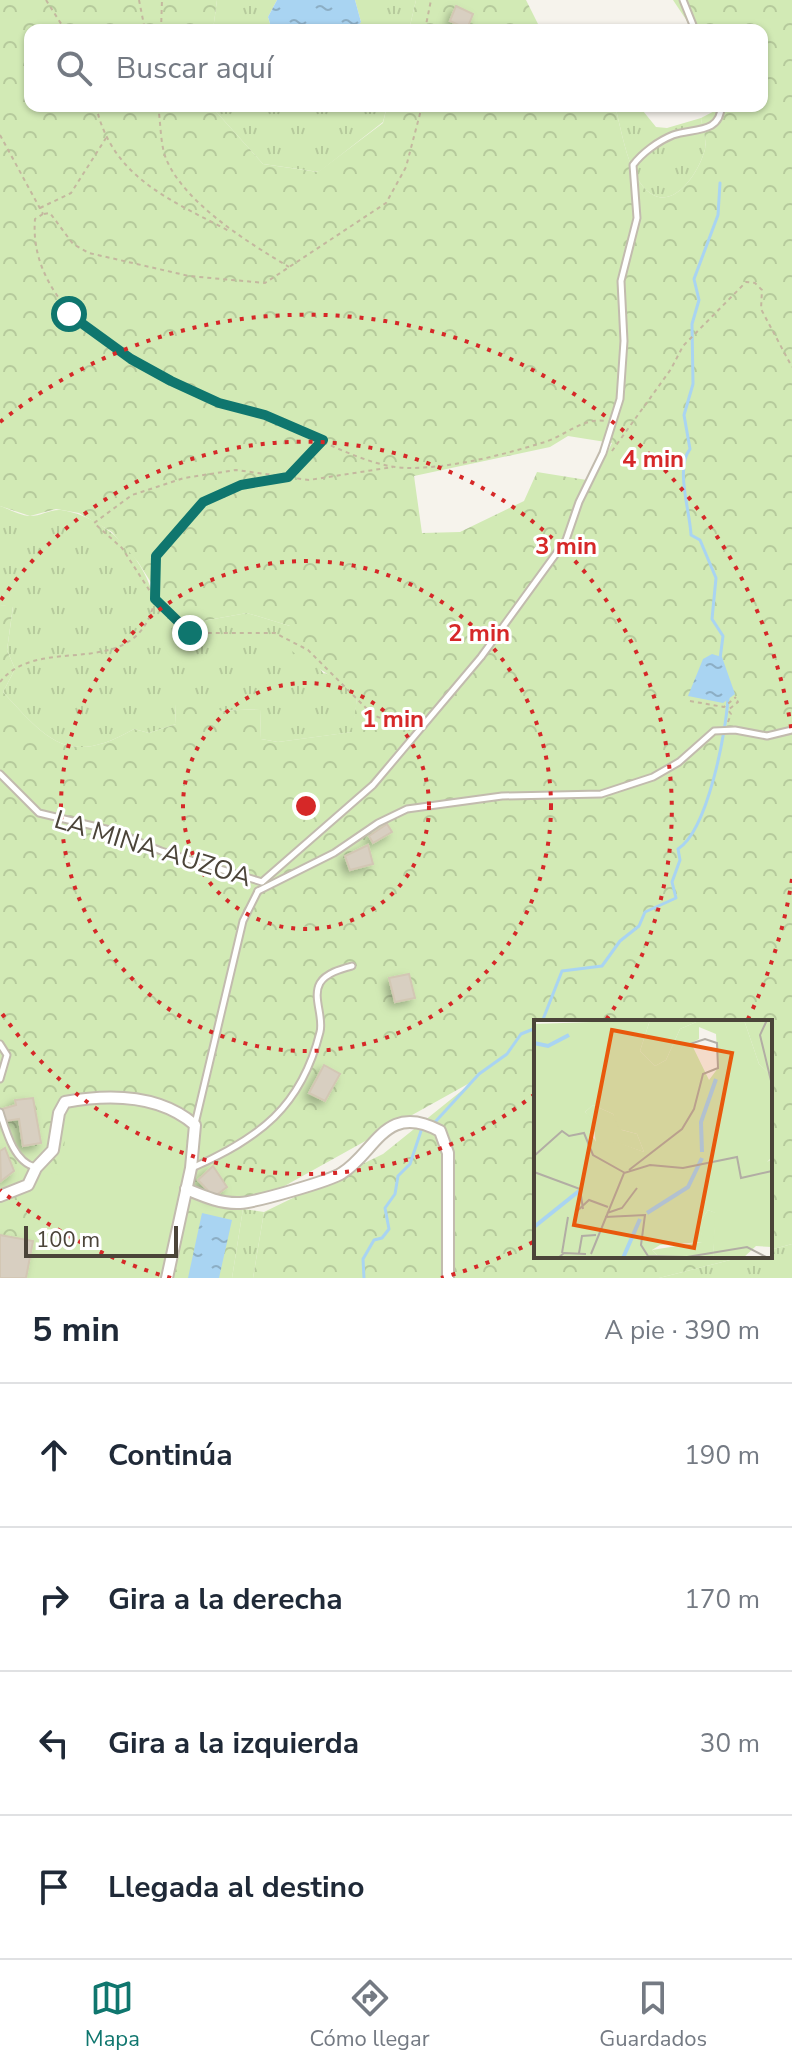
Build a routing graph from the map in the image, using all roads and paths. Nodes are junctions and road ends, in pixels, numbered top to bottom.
1 (46, 0) edge
2 (139, 0) edge
3 (162, 0) edge
4 (431, 0) edge
5 (683, 0) edge
6 (61, 24) edge
7 (144, 24) edge
8 (161, 24) edge
9 (426, 24) edge
10 (693, 24) edge
11 (98, 112) edge
12 (159, 112) edge
13 (420, 112) edge
14 (719, 112) edge
15 (0, 135) edge
16 (107, 137) junction
17 (40, 208) junction
18 (43, 214) junction
19 (232, 232) junction
20 (289, 267) junction
21 (792, 367) edge
22 (610, 422) junction
23 (323, 440) junction
24 (606, 442) junction
25 (394, 466) junction
26 (288, 477) junction
27 (155, 599) junction
28 (0, 682) edge
29 (690, 701) dead end
30 (731, 714) dead end
31 (792, 730) edge
32 (419, 733) junction
33 (0, 774) edge
34 (263, 881) junction
35 (258, 891) junction
36 (352, 966) dead end
37 (0, 1044) edge
38 (0, 1079) edge
39 (0, 1112) edge
40 (195, 1125) junction
41 (36, 1168) junction
42 (191, 1168) junction
43 (186, 1189) junction
44 (0, 1196) edge
45 (167, 1278) edge
46 (448, 1278) edge

1 - 6 path
2 - 7 path
3 - 8 path
4 - 9 path
5 - 10 lane
11 - 16 path
12 - 19 path
13 - 20 path
14 - 22 lane
15 - 17 path
16 - 17 path
16 - 19 path
17 - 18 path
18 - 20 path
18 - 23 path
19 - 20 path
21 - 24 path
22 - 24 lane
22 - 25 path
23 - 25 path
23 - 26 path
24 - 32 lane
25 - 26 path
26 - 27 path
26 - 27 path
27 - 28 path
27 - 32 path
29 - 30 path
31 - 35 lane
32 - 34 lane
33 - 34 lane, LA MINA AUZOA
34 - 35 lane, LA MINA AUZOA
35 - 40 lane, LA MINA AUZOA
36 - 42 lane
37 - 38 lane
39 - 41 lane
40 - 41 street
40 - 42 street
41 - 44 street
42 - 43 street
43 - 45 street
43 - 46 street

